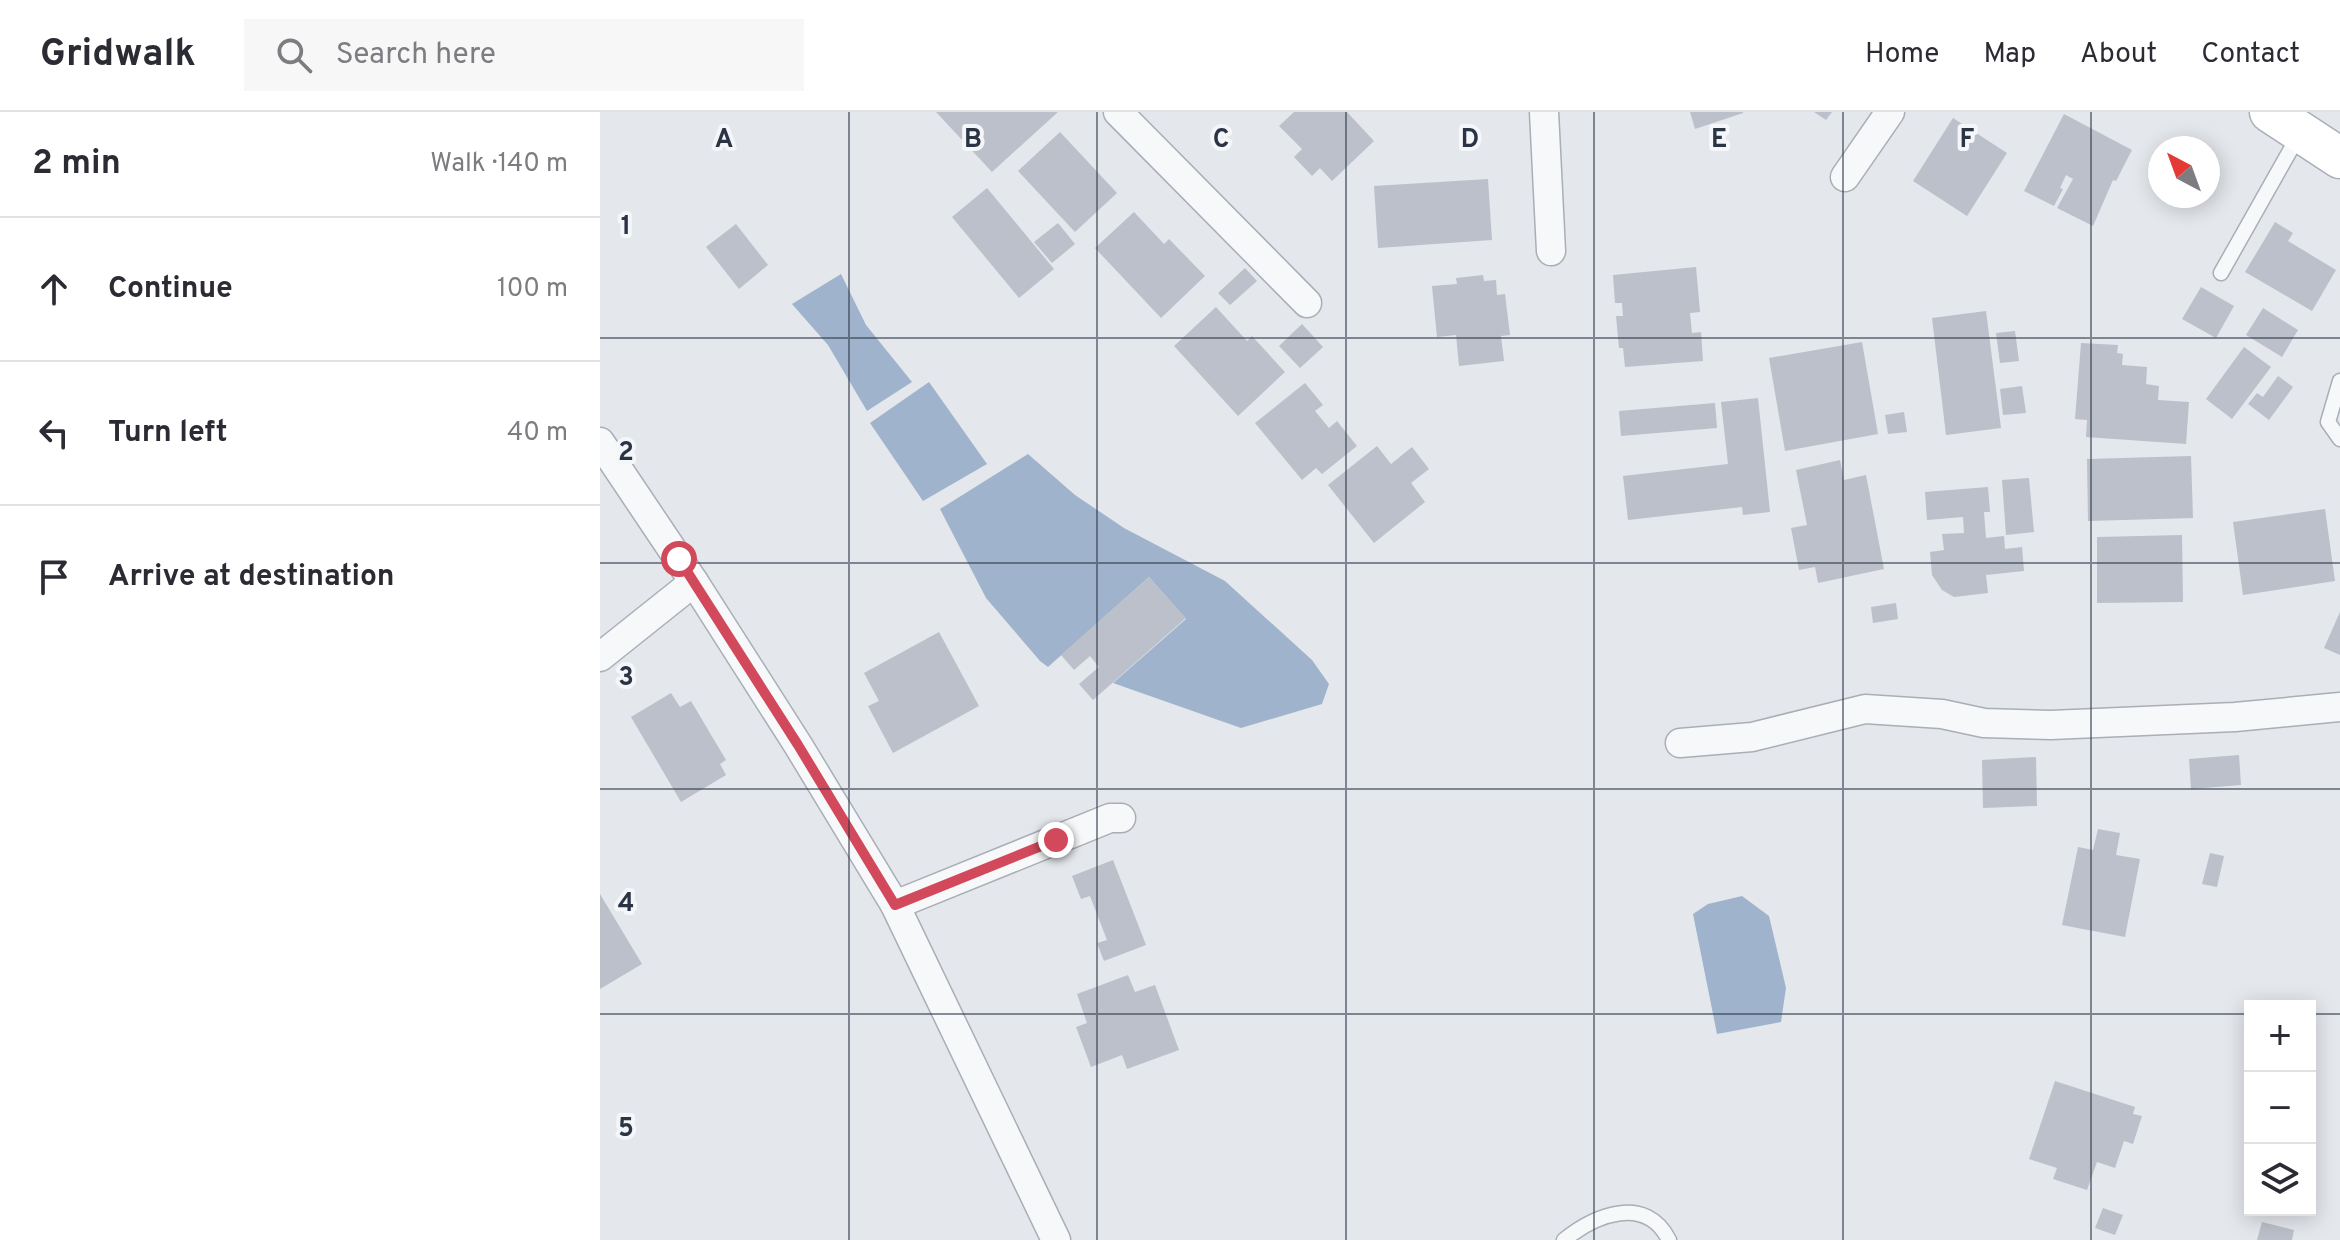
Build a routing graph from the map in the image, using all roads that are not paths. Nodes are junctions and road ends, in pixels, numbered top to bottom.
1 (1118, 112) edge
2 (1544, 112) edge
3 (1890, 112) edge
4 (2285, 122) edge
5 (2340, 158) edge
6 (1845, 177) dead end
7 (1551, 251) dead end
8 (2221, 273) dead end
9 (1307, 303) dead end
10 (2340, 381) edge
11 (2340, 439) edge
12 (600, 442) edge
13 (694, 582) junction
14 (600, 657) edge
15 (2340, 707) edge
16 (1680, 743) dead end
17 (1121, 818) dead end
18 (895, 905) junction
19 (1056, 1240) edge
20 (1564, 1240) edge
21 (1669, 1240) edge

1 - 9 street
2 - 7 street
3 - 6 street
4 - 5 street
4 - 8 lane
10 - 11 lane
12 - 13 street
13 - 14 street
13 - 18 street
15 - 16 street
17 - 18 street
18 - 19 street
20 - 21 lane

